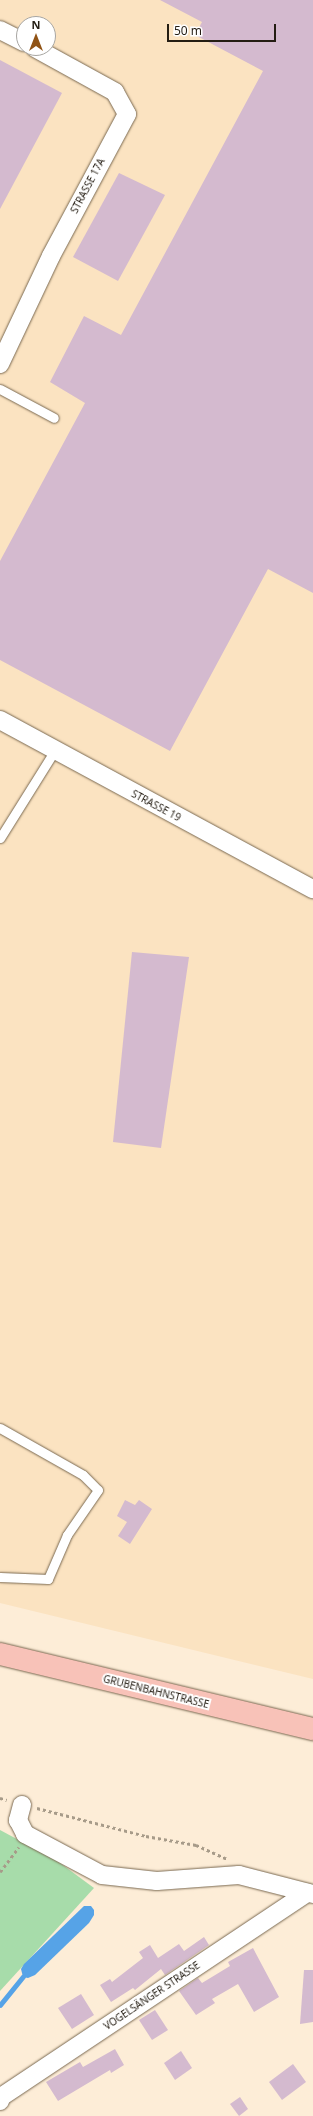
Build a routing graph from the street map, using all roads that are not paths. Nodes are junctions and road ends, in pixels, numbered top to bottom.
1 (0, 30) edge
2 (16, 38) edge
3 (50, 56) edge
4 (0, 364) edge
5 (0, 389) edge
6 (54, 418) dead end
7 (0, 720) edge
8 (55, 750) junction
9 (0, 838) edge
10 (313, 889) edge
11 (0, 1428) edge
12 (0, 1576) edge
13 (0, 1654) edge
14 (313, 1729) edge
15 (22, 1805) road end
16 (310, 1894) edge
17 (0, 2101) edge

1 - 2 street
3 - 4 street, STRASSE 17A
5 - 6 lane
7 - 8 street, STRASSE 19
8 - 9 lane
8 - 10 street, STRASSE 19
11 - 12 lane
13 - 14 main road, GRUBENBAHNSTRASSE
15 - 16 street, VOGELSÄNGER STRASSE
16 - 17 street, VOGELSÄNGER STRASSE

